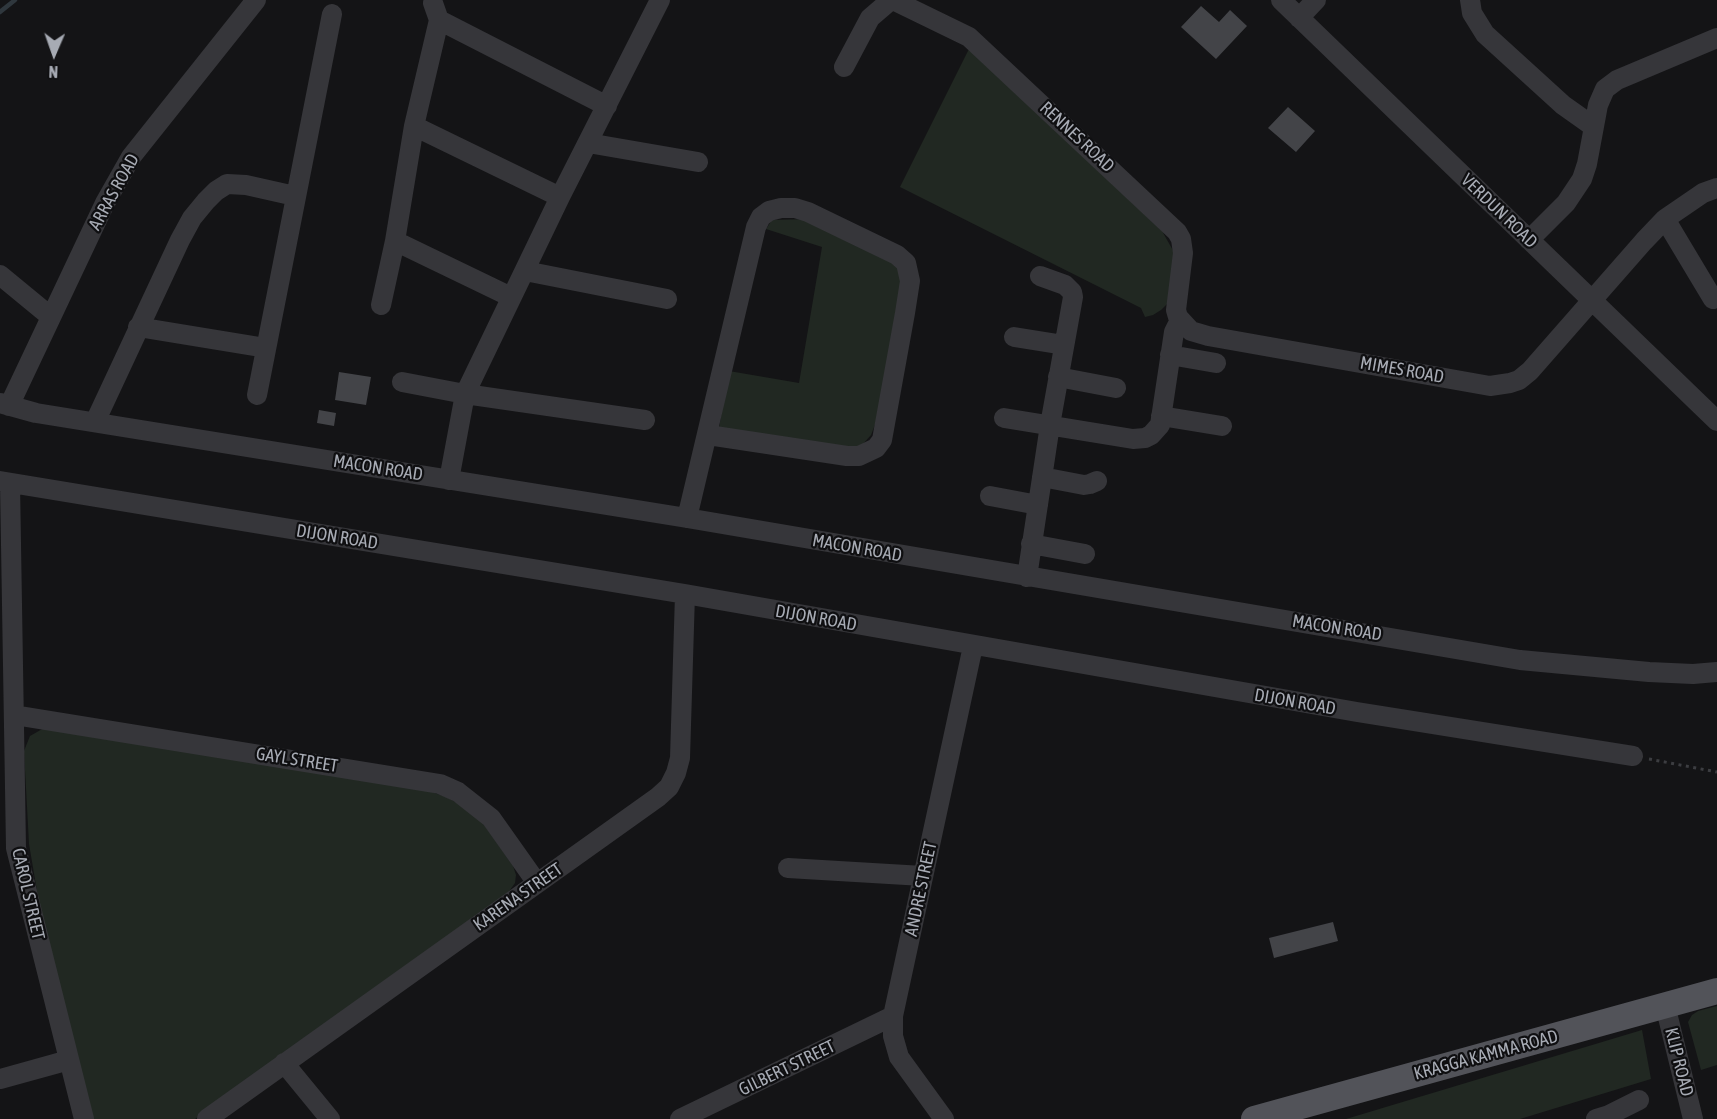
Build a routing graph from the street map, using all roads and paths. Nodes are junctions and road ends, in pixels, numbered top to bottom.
1 (256, 0) edge
2 (660, 0) edge
3 (892, 0) edge
4 (1281, 0) edge
5 (1316, 0) edge
6 (1470, 0) edge
7 (332, 15) dead end
8 (1299, 18) junction
9 (1717, 38) edge
10 (844, 67) dead end
11 (607, 106) junction
12 (414, 126) junction
13 (1594, 126) junction
14 (588, 143) junction
15 (698, 162) dead end
16 (1717, 188) edge
17 (296, 196) junction
18 (560, 197) junction
19 (1665, 219) junction
20 (1529, 240) junction
21 (395, 241) junction
22 (525, 271) junction
23 (0, 275) edge
24 (1040, 276) dead end
25 (511, 297) junction
26 (667, 299) dead end
27 (1713, 299) dead end
28 (1592, 301) junction
29 (381, 305) dead end
30 (51, 317) junction
31 (1182, 323) junction
32 (138, 327) junction
33 (1014, 336) dead end
34 (1064, 345) junction
35 (266, 348) junction
36 (1170, 355) junction
37 (1216, 363) dead end
38 (1058, 377) junction
39 (402, 382) dead end
40 (1116, 388) dead end
41 (465, 394) junction
42 (257, 395) dead end
43 (5, 404) edge
44 (1161, 416) junction
45 (1004, 418) dead end
46 (645, 420) dead end
47 (1717, 421) edge
48 (94, 422) junction
49 (1050, 425) junction
50 (1222, 426) dead end
51 (708, 435) junction
52 (1042, 477) junction
53 (449, 480) junction
54 (1097, 481) dead end
55 (5, 482) edge
56 (990, 496) dead end
57 (1038, 505) junction
58 (687, 518) junction
59 (1031, 544) junction
60 (1085, 554) dead end
61 (1027, 577) junction
62 (685, 594) junction
63 (973, 645) junction
64 (1717, 672) edge
65 (14, 715) junction
66 (1633, 756) joint
67 (1717, 772) edge
68 (8, 847) edge
69 (788, 868) dead end
70 (923, 876) junction
71 (537, 883) junction
72 (1717, 991) edge
73 (1665, 1005) junction
74 (893, 1016) junction
75 (69, 1060) junction
76 (284, 1064) junction
77 (0, 1079) edge
78 (1639, 1100) dead end
79 (84, 1119) edge
80 (207, 1119) edge
81 (330, 1119) edge
82 (680, 1119) edge
83 (944, 1119) edge
84 (1254, 1119) edge
85 (1596, 1119) edge
86 (1694, 1119) edge

1 - 30 street, ARRAS ROAD
2 - 11 street
3 - 10 street
3 - 31 street, RENNES ROAD
4 - 8 street, VERDUN ROAD
5 - 8 street
6 - 13 street
7 - 17 street
8 - 20 street, VERDUN ROAD
9 - 13 street
11 - 12 street
11 - 14 street
12 - 18 street
12 - 21 street
13 - 20 street
14 - 15 street
14 - 18 street
16 - 19 street, MIMES ROAD
17 - 32 street
17 - 35 street
18 - 22 street
19 - 27 street
19 - 28 street, MIMES ROAD
20 - 28 street, VERDUN ROAD
21 - 25 street
21 - 29 street
22 - 25 street
22 - 26 street
23 - 30 street
24 - 34 street
25 - 41 street
28 - 31 street, MIMES ROAD
28 - 47 street, VERDUN ROAD
30 - 43 street, ARRAS ROAD
31 - 36 street
32 - 35 street
32 - 48 street
33 - 34 street
34 - 38 street
35 - 42 street
36 - 37 street
36 - 44 street
38 - 40 street
38 - 49 street
39 - 41 street
41 - 46 street
41 - 53 street
43 - 48 street, MACON ROAD
44 - 49 street
44 - 50 street
45 - 49 street
48 - 53 street, MACON ROAD
49 - 52 street
51 - 51 street
51 - 58 street
52 - 54 street
52 - 57 street
53 - 58 street, MACON ROAD
55 - 62 street, DIJON ROAD
55 - 65 street, CAROL STREET
56 - 57 street
57 - 59 street
58 - 61 street, MACON ROAD
59 - 60 street
59 - 61 street
61 - 64 street, MACON ROAD
62 - 63 street, DIJON ROAD
62 - 71 street, KARENA STREET
63 - 66 street, DIJON ROAD
63 - 70 street, ANDRE STREET
65 - 68 street, CAROL STREET
65 - 71 street, GAYL STREET
66 - 67 path
68 - 75 street, CAROL STREET
69 - 70 street
70 - 74 street, ANDRE STREET
71 - 76 street, KARENA STREET
72 - 73 main road, KRAGGA KAMMA ROAD
73 - 84 main road, KRAGGA KAMMA ROAD
73 - 86 street, KLIP ROAD
74 - 82 street, GILBERT STREET
74 - 83 street, ANDRE STREET
75 - 77 street
75 - 79 street, CAROL STREET
76 - 80 street, KARENA STREET
76 - 81 street
78 - 85 street

